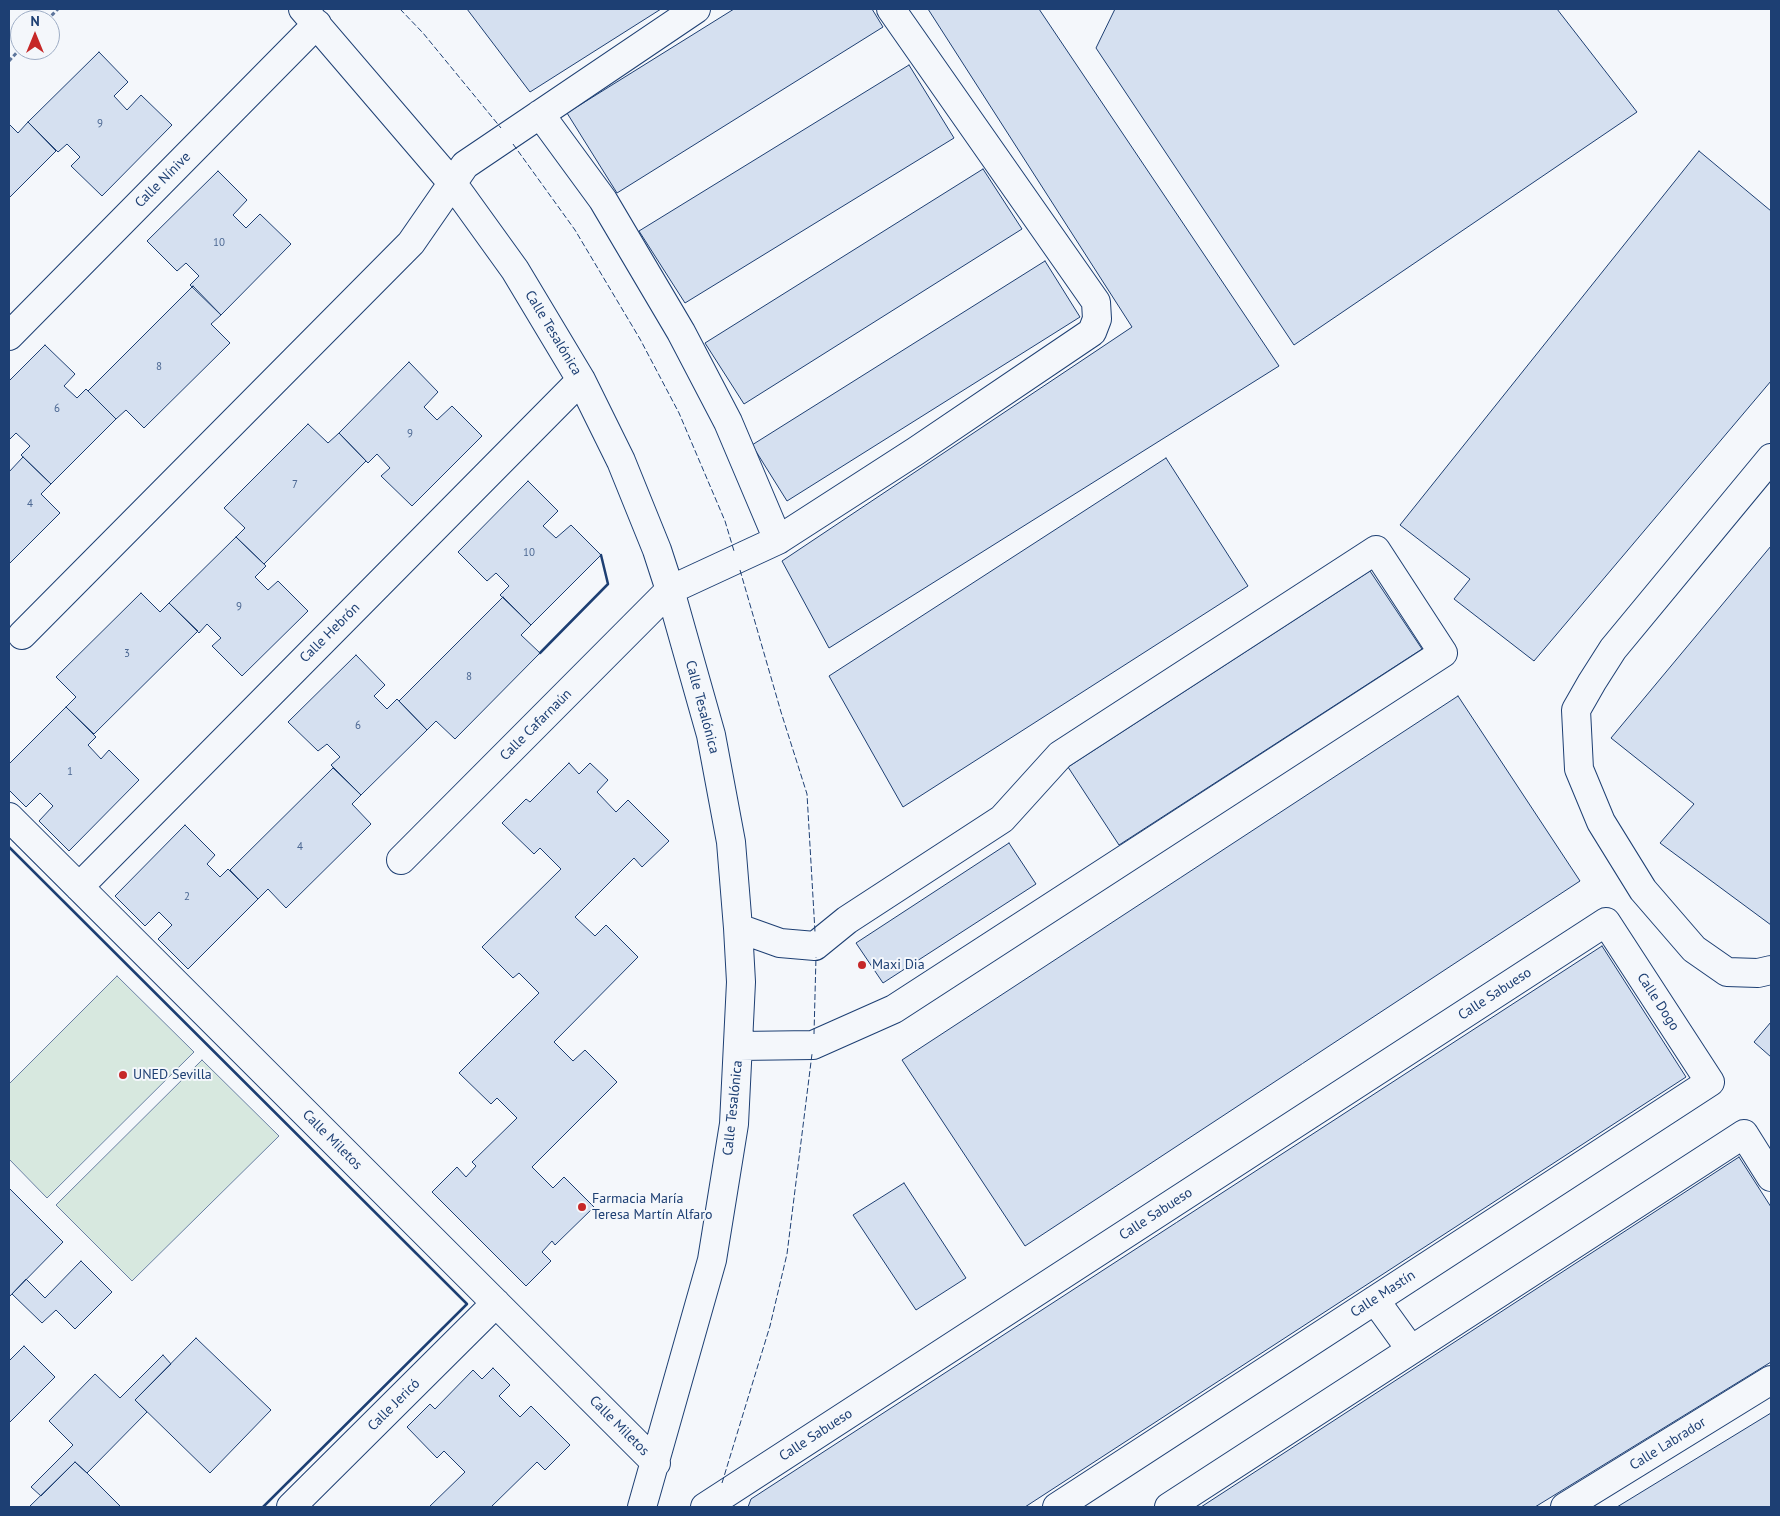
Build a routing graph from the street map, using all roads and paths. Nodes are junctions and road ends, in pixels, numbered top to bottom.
1 (696, 9) edge
2 (891, 9) edge
3 (310, 16) edge
4 (540, 114) junction
5 (453, 184) junction
6 (9, 336) edge
7 (581, 380) junction
8 (1771, 458) edge
9 (778, 540) junction
10 (670, 590) junction
11 (22, 635) dead end
12 (9, 817) edge
13 (401, 860) dead end
14 (78, 887) junction
15 (1606, 922) joint
16 (738, 928) junction
17 (1771, 970) edge
18 (739, 1046) junction
19 (1710, 1082) joint
20 (1771, 1177) edge
21 (1375, 1300) junction
22 (496, 1303) junction
23 (1410, 1350) junction
24 (1771, 1380) edge
25 (656, 1463) junction
26 (291, 1507) edge
27 (642, 1507) edge
28 (705, 1507) edge
29 (1056, 1507) edge
30 (1169, 1507) edge
31 (1565, 1507) edge

1 - 4 street
2 - 9 street
3 - 5 street, Calle Tesalónica
3 - 6 street, Calle Nínive
4 - 5 street
4 - 9 street
5 - 7 street, Calle Tesalónica
5 - 11 street
7 - 10 street, Calle Tesalónica
7 - 14 street, Calle Hebrón
8 - 17 street
9 - 10 street
10 - 13 street, Calle Cafarnaún
10 - 16 street, Calle Tesalónica
12 - 14 street, Calle Miletos
14 - 22 street, Calle Miletos
15 - 19 street, Calle Dogo
15 - 28 street, Calle Sabueso
16 - 18 street, Calle Tesalónica
16 - 18 street
18 - 25 street, Calle Tesalónica
19 - 21 street, Calle Mastín
20 - 23 street
21 - 23 street
21 - 29 street, Calle Mastín
22 - 25 street, Calle Miletos
22 - 26 street, Calle Jericó
23 - 30 street
24 - 31 street, Calle Labrador
25 - 27 street, Calle Tesalónica

